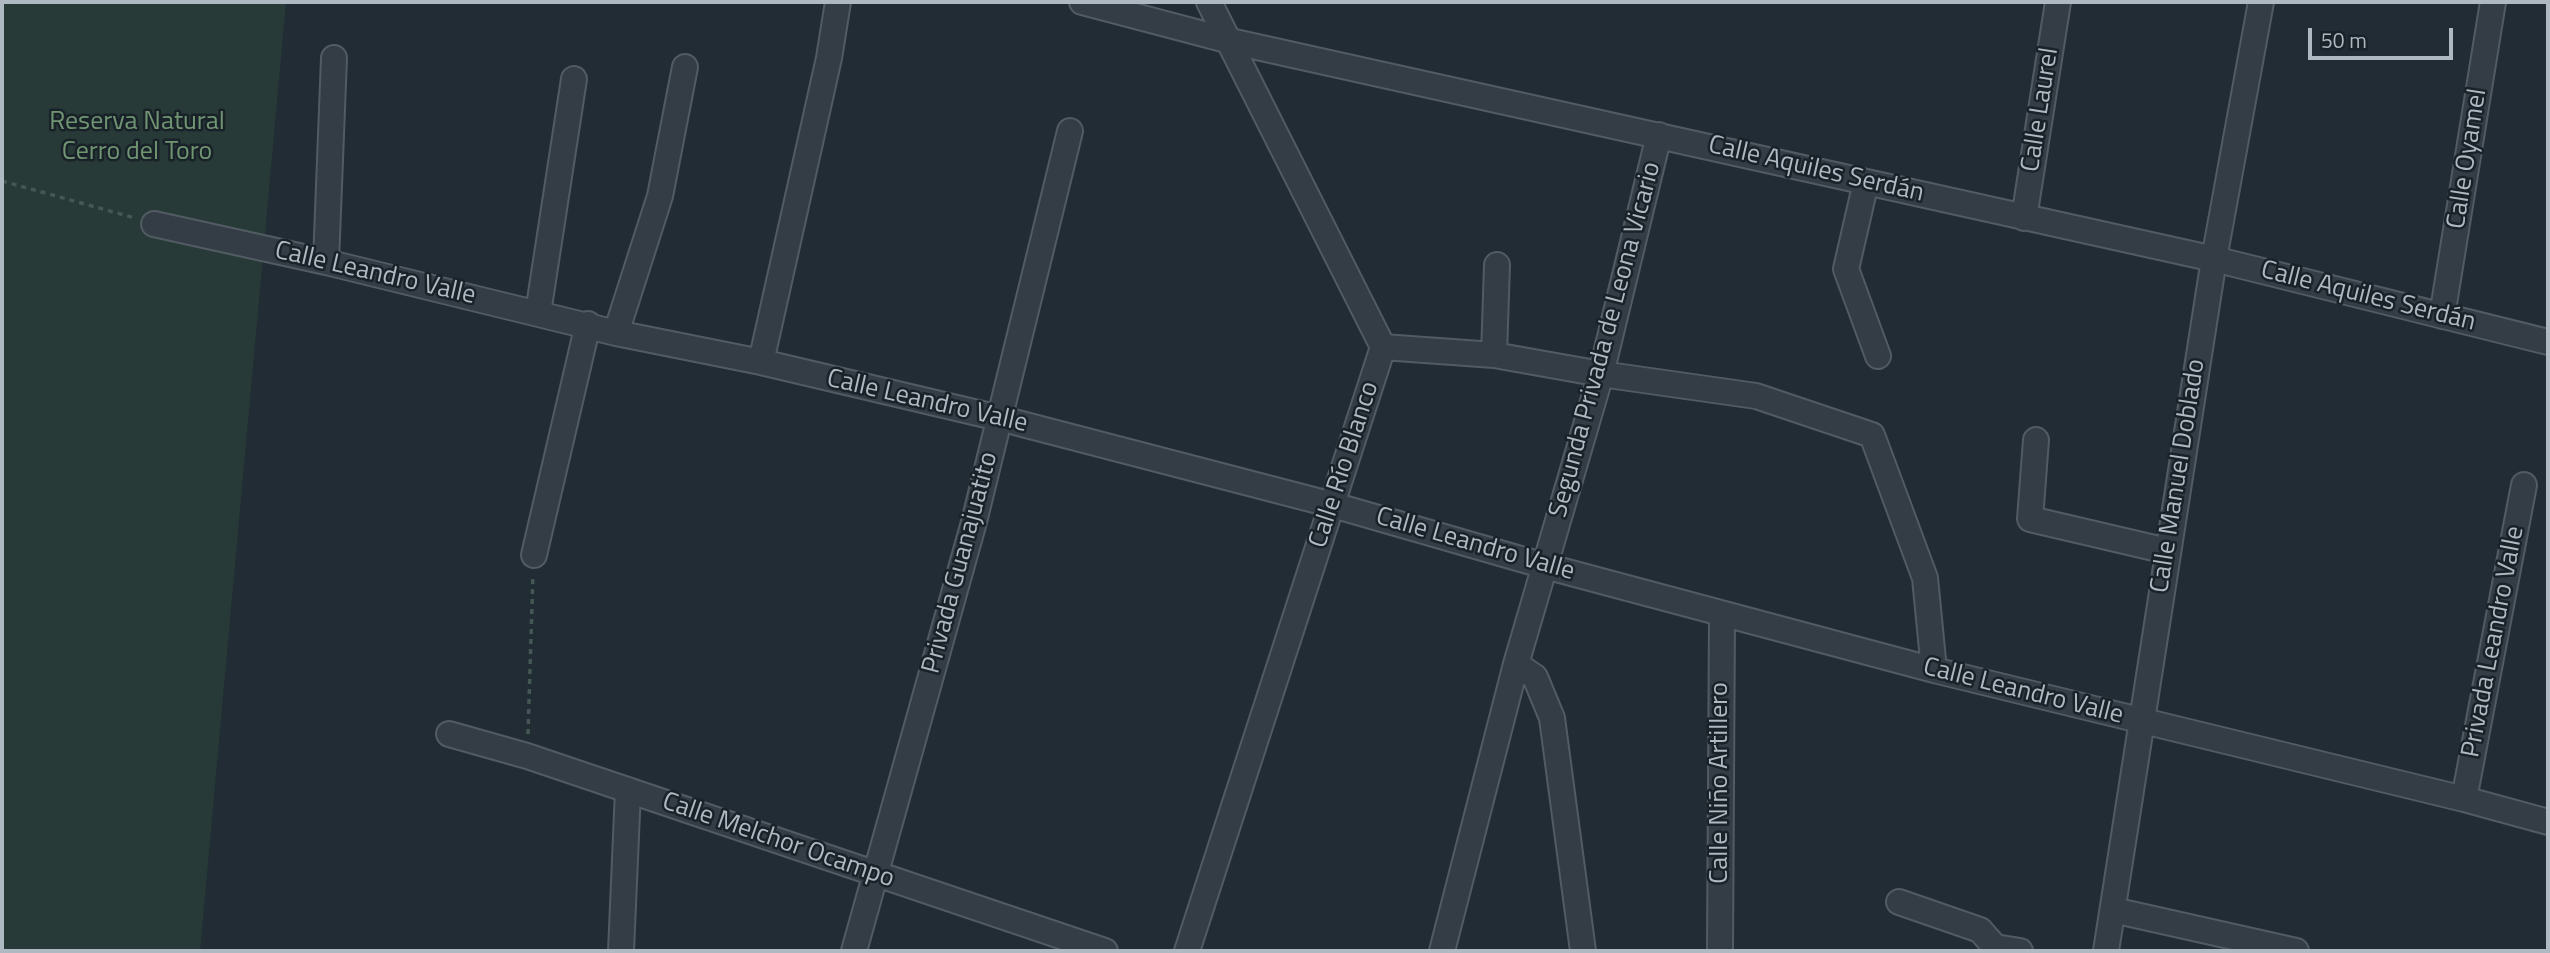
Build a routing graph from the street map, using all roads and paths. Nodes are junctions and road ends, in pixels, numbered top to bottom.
1 (838, 2) edge
2 (1082, 2) edge
3 (1209, 2) edge
4 (2058, 2) edge
5 (2261, 2) edge
6 (2493, 2) edge
7 (1230, 41) junction
8 (334, 58) dead end
9 (685, 67) dead end
10 (574, 79) dead end
11 (1070, 131) dead end
12 (1660, 135) junction
13 (2, 181) edge
14 (1866, 181) junction
15 (2024, 218) junction
16 (154, 224) joint
17 (2214, 259) junction
18 (326, 262) junction
19 (1497, 265) dead end
20 (538, 313) junction
21 (2442, 316) junction
22 (588, 324) junction
23 (616, 332) junction
24 (2548, 342) edge
25 (1383, 347) junction
26 (1494, 355) junction
27 (1878, 356) dead end
28 (761, 362) junction
29 (1601, 374) junction
30 (999, 418) junction
31 (2036, 440) dead end
32 (2524, 485) dead end
33 (1333, 505) junction
34 (2167, 551) junction
35 (534, 555) joint
36 (1545, 566) junction
37 (1722, 614) junction
38 (1516, 664) junction
39 (1934, 670) junction
40 (2142, 721) junction
41 (449, 734) dead end
42 (527, 756) junction
43 (628, 790) junction
44 (2463, 799) junction
45 (2548, 822) edge
46 (876, 874) junction
47 (1899, 902) dead end
48 (2113, 910) junction
49 (621, 951) edge
50 (854, 951) edge
51 (1105, 951) edge
52 (1187, 951) edge
53 (1442, 951) edge
54 (1583, 951) edge
55 (1720, 951) edge
56 (2020, 951) edge
57 (2106, 951) edge
58 (2296, 951) edge

1 - 28 street
2 - 7 street, Calle Aquiles Serdán
3 - 7 street, Calle Río Blanco
4 - 15 street, Calle Laurel
5 - 17 street, Calle Manuel Doblado
6 - 21 street, Calle Oyamel
7 - 12 street, Calle Aquiles Serdán
7 - 25 street, Calle Río Blanco
8 - 18 street
9 - 23 street
10 - 20 street
11 - 30 street, Privada Guanajuatito
12 - 14 street, Calle Aquiles Serdán
12 - 29 street, Segunda Privada de Leona Vicario
13 - 16 path
14 - 15 street, Calle Aquiles Serdán
14 - 27 street
15 - 17 street, Calle Aquiles Serdán
16 - 18 street, Calle Leandro Valle
17 - 21 street, Calle Aquiles Serdán
17 - 34 street, Calle Manuel Doblado
18 - 20 street, Calle Leandro Valle
19 - 26 street
20 - 22 street, Calle Leandro Valle
21 - 24 street, Calle Aquiles Serdán
22 - 23 street, Calle Leandro Valle
22 - 35 street
23 - 28 street, Calle Leandro Valle
25 - 26 street
25 - 33 street, Calle Río Blanco
26 - 29 street
28 - 30 street, Calle Leandro Valle
29 - 36 street, Segunda Privada de Leona Vicario
29 - 39 street
30 - 33 street, Calle Leandro Valle
30 - 46 street, Privada Guanajuatito
31 - 34 street
32 - 44 street, Privada Leandro Valle
33 - 36 street, Calle Leandro Valle
33 - 52 street, Calle Río Blanco
34 - 40 street, Calle Manuel Doblado
35 - 42 path
36 - 37 street, Calle Leandro Valle
36 - 38 street, Segunda Privada de Leona Vicario
37 - 39 street, Calle Leandro Valle
37 - 55 street, Calle Niño Artillero
38 - 53 street, Segunda Privada de Leona Vicario
38 - 54 street
39 - 40 street, Calle Leandro Valle
40 - 44 street, Calle Leandro Valle
40 - 48 street, Calle Manuel Doblado
41 - 42 street, Calle Melchor Ocampo
42 - 43 street, Calle Melchor Ocampo
43 - 46 street, Calle Melchor Ocampo
43 - 49 street
44 - 45 street, Calle Leandro Valle
46 - 50 street, Privada Guanajuatito
46 - 51 street, Calle Melchor Ocampo
47 - 56 street
48 - 57 street, Calle Manuel Doblado
48 - 58 street

